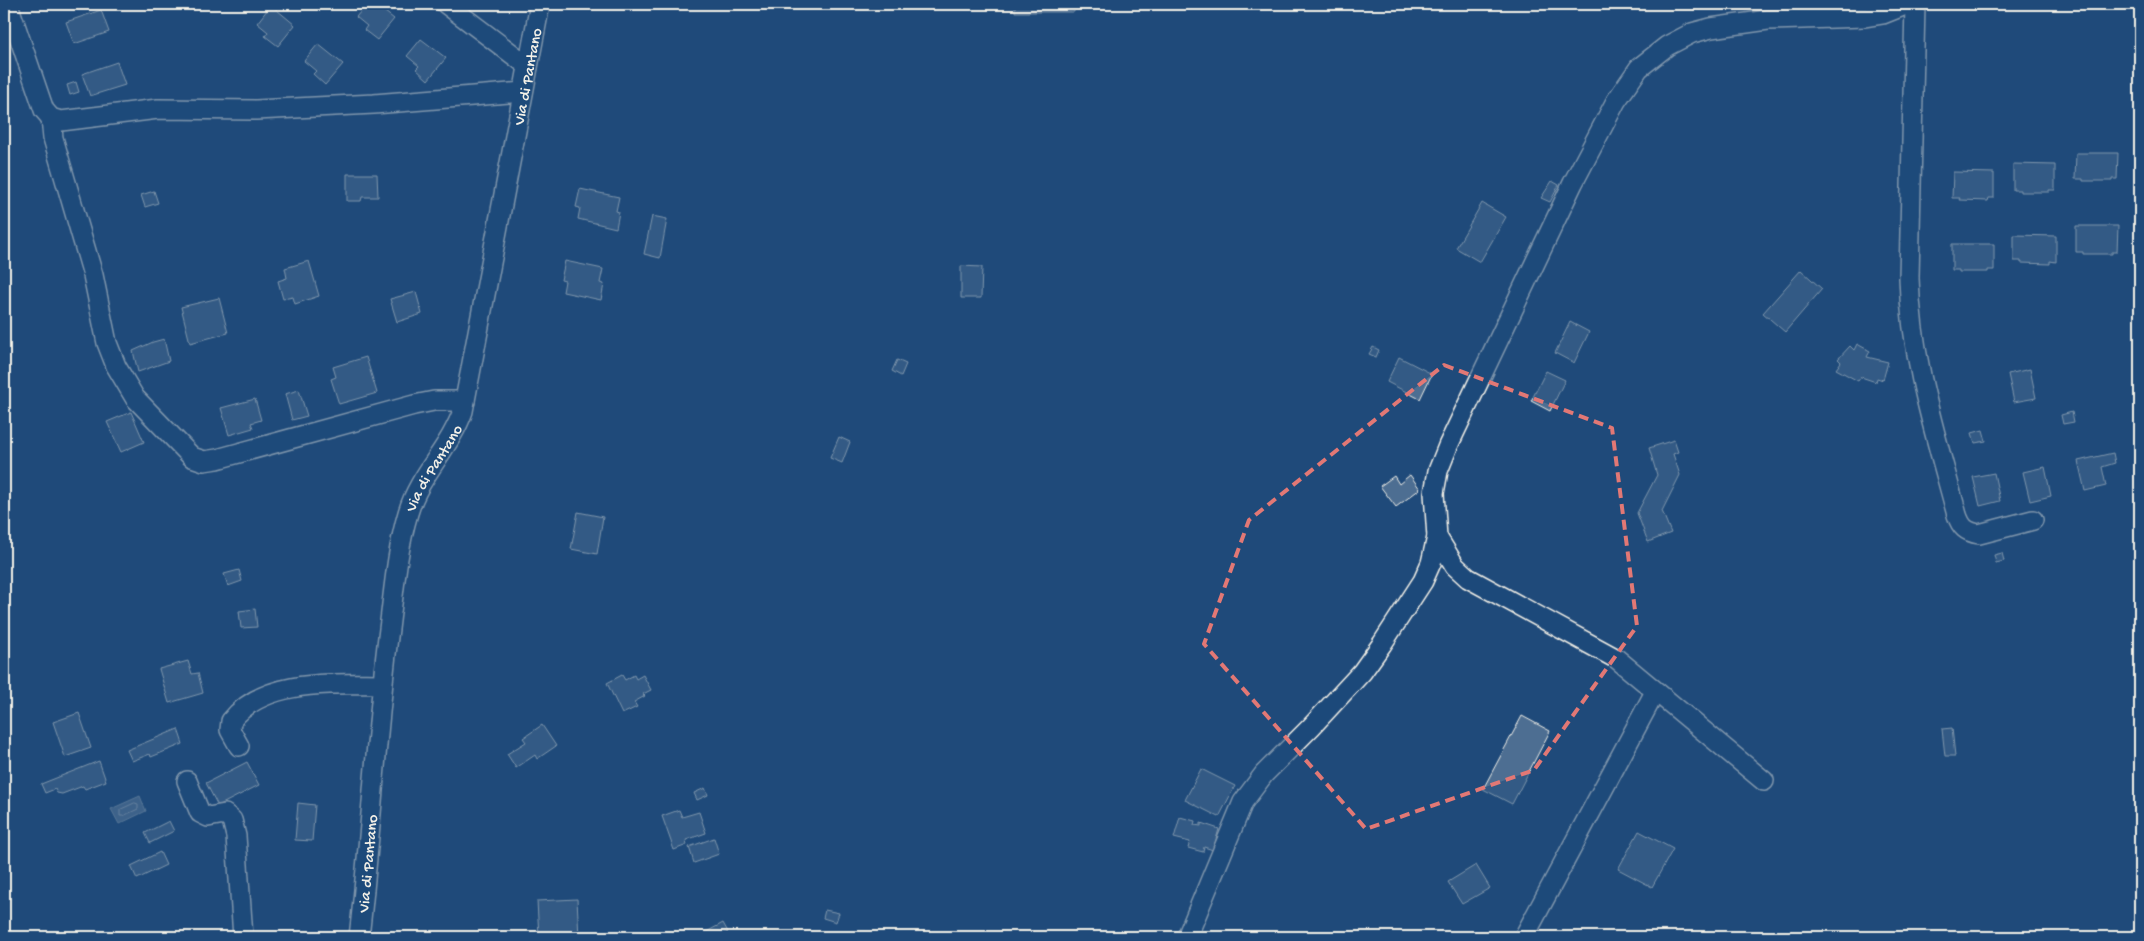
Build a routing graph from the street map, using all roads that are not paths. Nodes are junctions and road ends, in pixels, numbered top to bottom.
1 (8, 4) edge
2 (446, 4) edge
3 (540, 4) edge
4 (1908, 4) edge
5 (1915, 4) edge
6 (528, 66) junction
7 (522, 92) junction
8 (51, 118) junction
9 (465, 401) junction
10 (2033, 520) dead end
11 (1437, 536) junction
12 (382, 684) junction
13 (1655, 692) junction
14 (239, 746) dead end
15 (187, 781) dead end
16 (1764, 781) dead end
17 (243, 937) edge
18 (359, 937) edge
19 (1187, 937) edge
20 (1524, 937) edge

1 - 8 street
2 - 6 street
3 - 6 street, Via di Pantano
4 - 11 street
5 - 10 street
6 - 7 street, Via di Pantano
7 - 8 street
7 - 9 street, Via di Pantano
8 - 9 street
9 - 12 street, Via di Pantano
11 - 13 street
11 - 19 street
12 - 14 street
12 - 18 street, Via di Pantano
13 - 16 street
13 - 20 street
15 - 17 street

